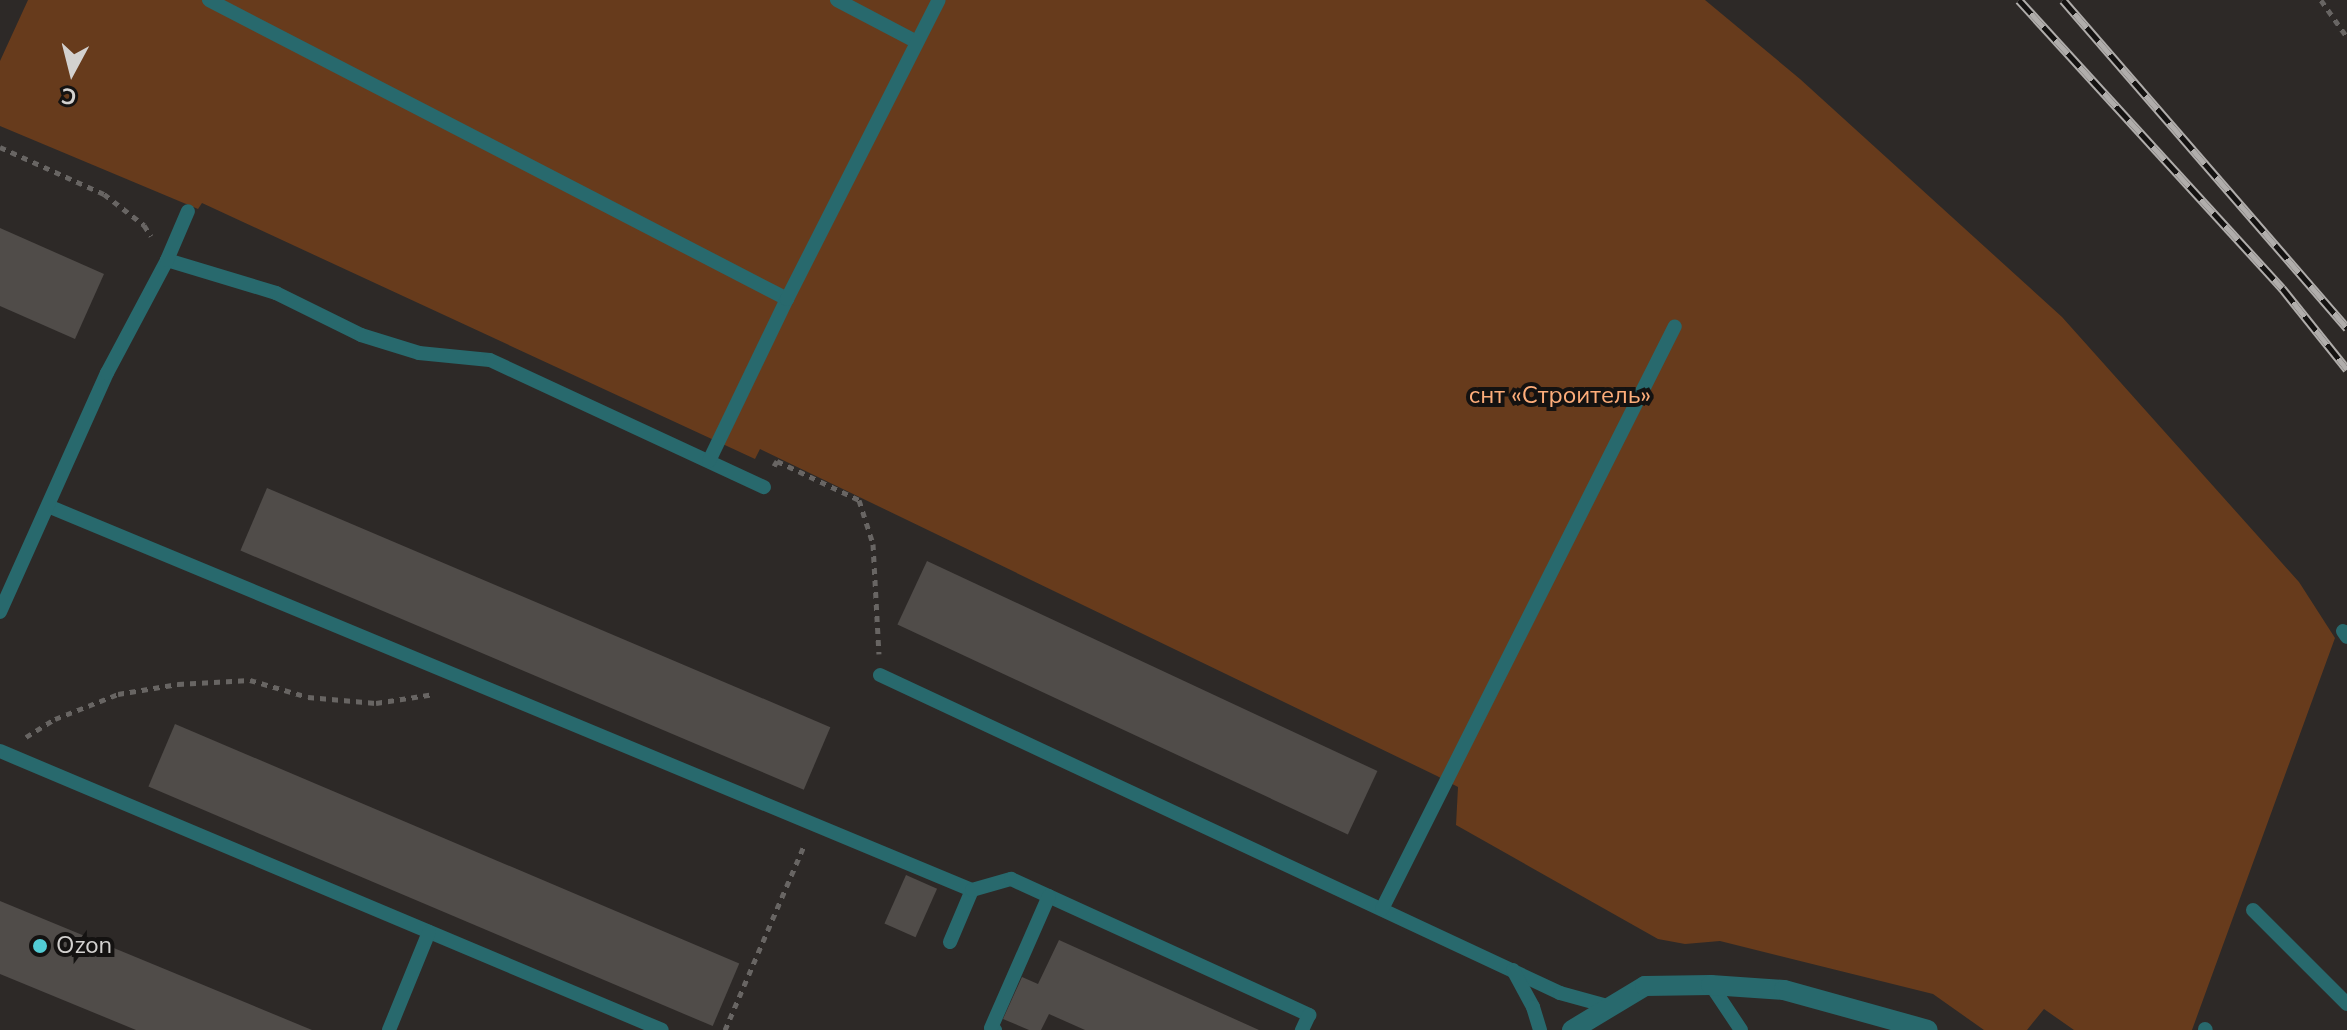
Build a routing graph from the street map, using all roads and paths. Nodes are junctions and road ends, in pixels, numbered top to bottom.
1 (209, 0) edge
2 (837, 0) edge
3 (939, 0) edge
4 (2321, 0) edge
5 (2347, 37) edge
6 (917, 42) junction
7 (0, 147) edge
8 (188, 211) dead end
9 (167, 260) junction
10 (787, 299) junction
11 (1675, 326) dead end
12 (709, 461) junction
13 (764, 487) joint
14 (48, 506) junction
15 (0, 612) edge
16 (880, 675) joint
17 (437, 693) dead end
18 (1, 752) edge
19 (814, 823) junction
20 (972, 890) junction
21 (1049, 896) junction
22 (1382, 909) junction
23 (2253, 910) dead end
24 (429, 932) junction
25 (950, 942) dead end
26 (1513, 970) junction
27 (1711, 985) junction
28 (2347, 1004) edge
29 (1607, 1006) junction
30 (389, 1030) edge
31 (662, 1030) edge
32 (725, 1030) edge
33 (995, 1030) edge
34 (1302, 1030) edge
35 (1540, 1030) edge
36 (1572, 1030) edge
37 (1741, 1030) edge
38 (1928, 1030) edge

1 - 10 lane
2 - 6 lane
3 - 6 lane
4 - 5 path
6 - 10 lane
7 - 9 path
8 - 9 lane
9 - 12 lane
9 - 14 lane
10 - 12 lane
11 - 22 lane
12 - 13 lane
13 - 16 path
14 - 15 lane
14 - 19 lane
16 - 22 lane
17 - 18 path
18 - 24 lane
19 - 20 lane
19 - 32 path
20 - 21 lane
20 - 25 lane
21 - 33 lane
21 - 34 lane
22 - 26 lane
23 - 28 lane
24 - 30 lane
24 - 31 lane
26 - 29 lane
26 - 35 lane
27 - 29 street
27 - 37 lane
27 - 38 street
29 - 36 street

